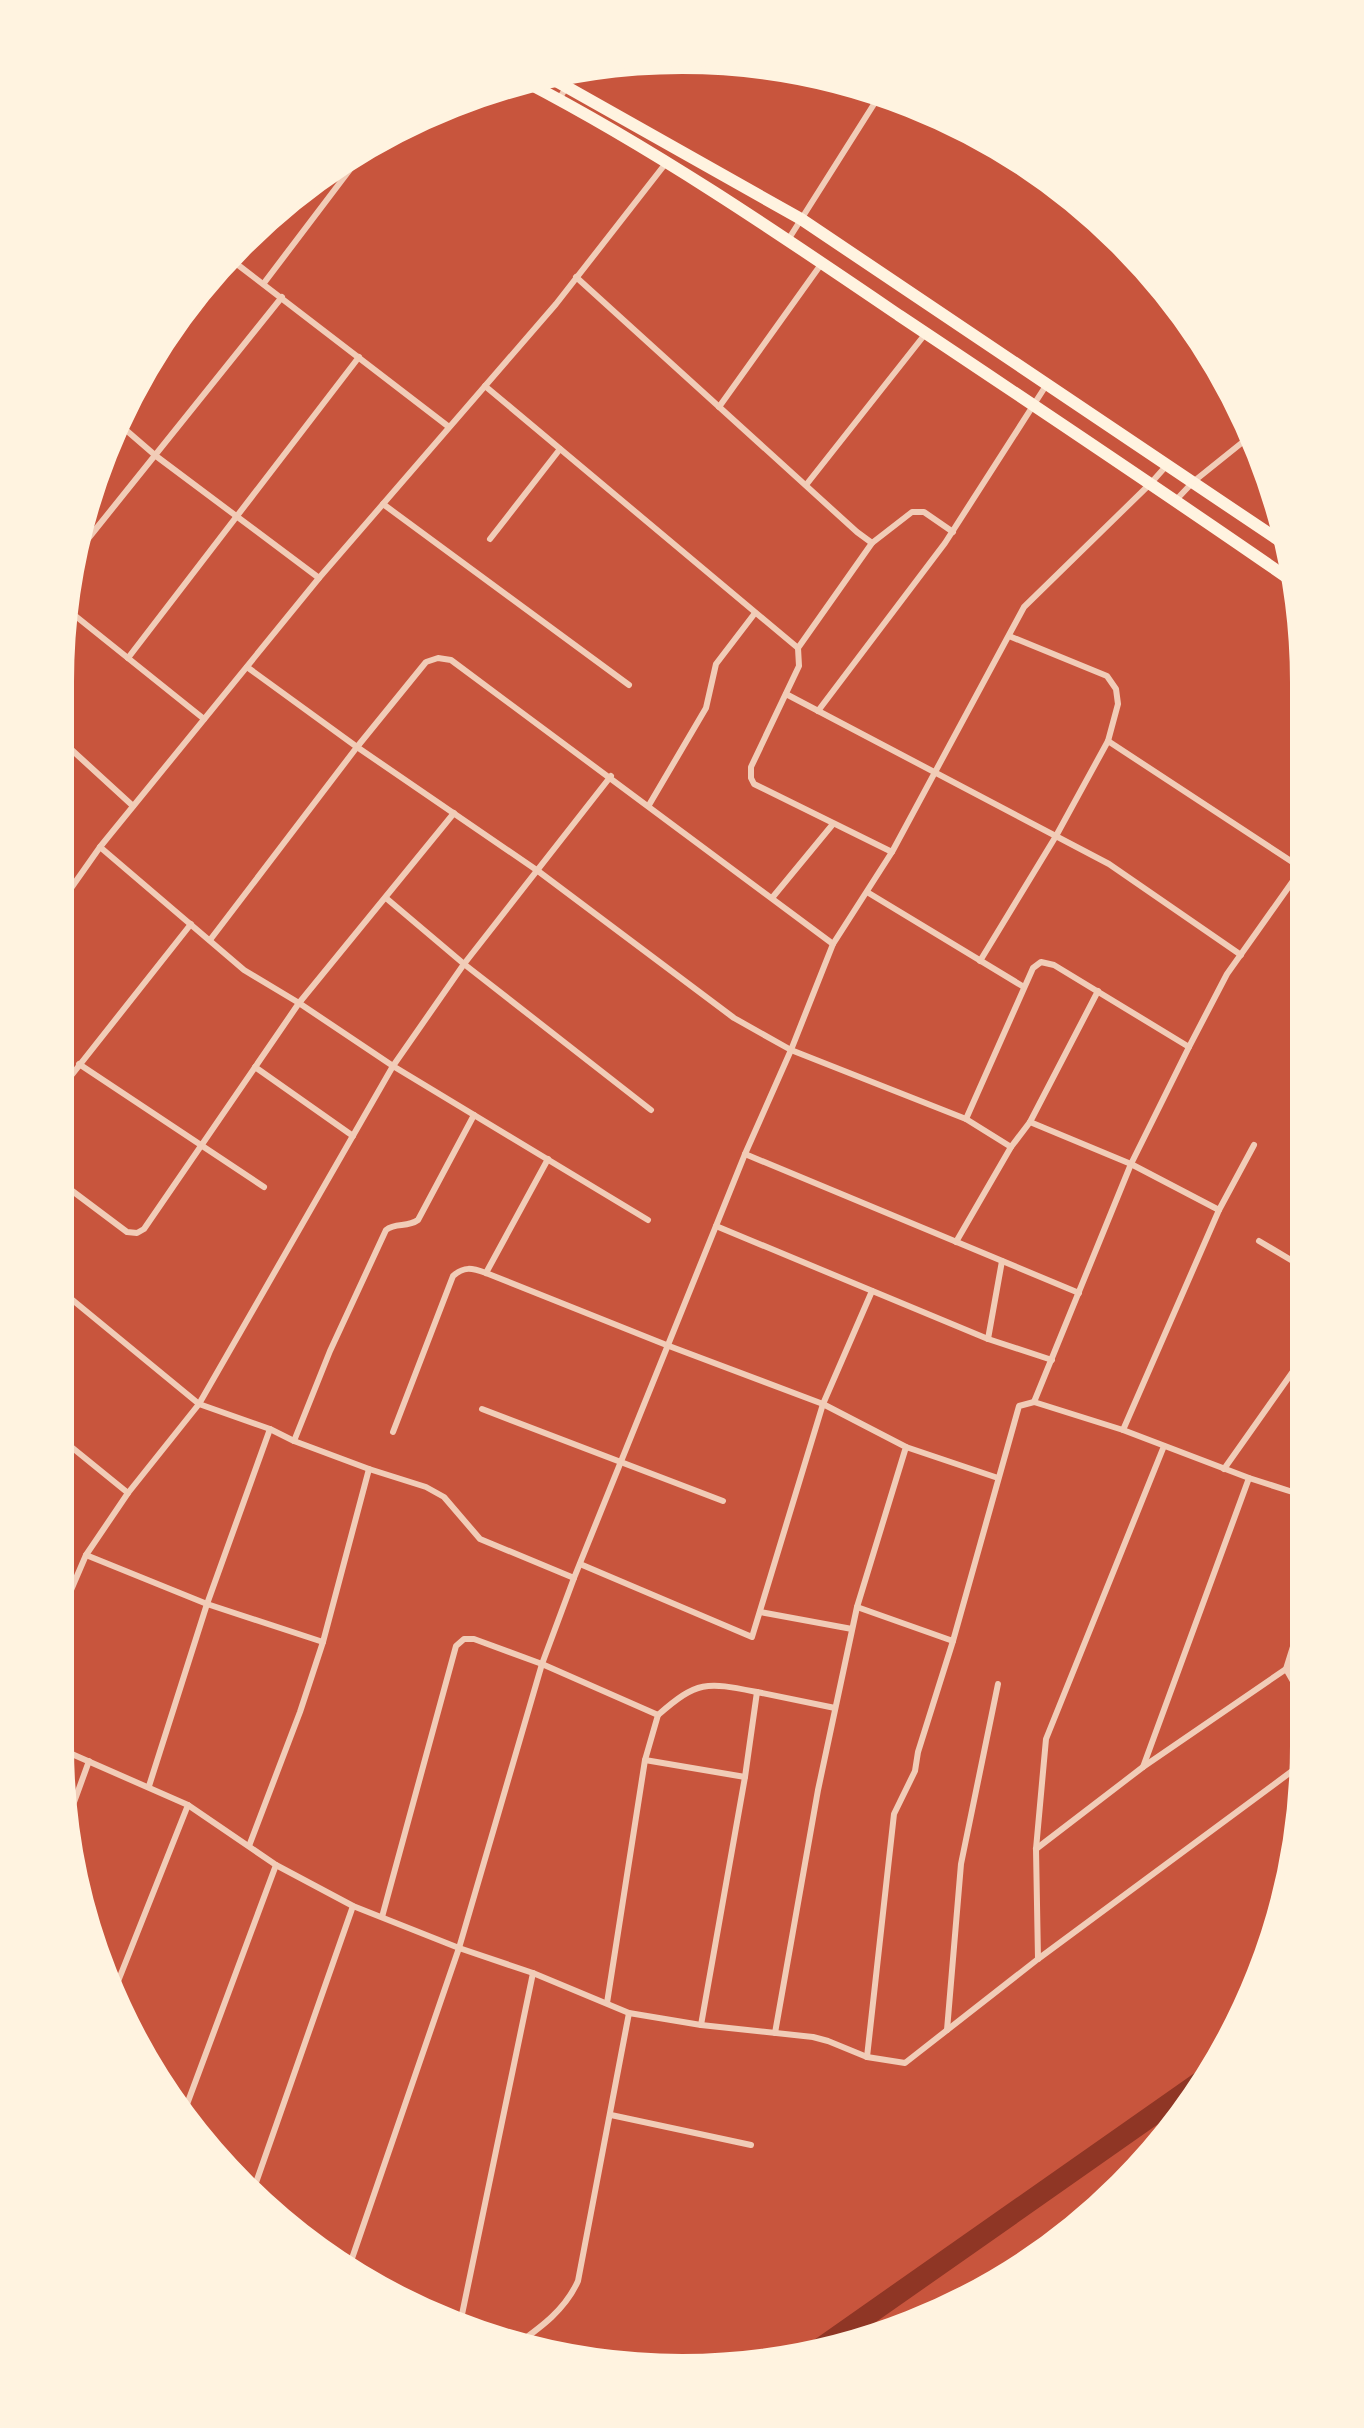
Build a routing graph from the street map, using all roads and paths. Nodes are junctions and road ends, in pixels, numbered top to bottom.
1 (571, 81) edge
2 (560, 83) edge
3 (567, 87) junction
4 (537, 88) edge
5 (559, 99) junction
6 (875, 102) edge
7 (666, 163) junction
8 (351, 168) edge
9 (801, 219) junction
10 (788, 240) junction
11 (822, 263) junction
12 (237, 264) edge
13 (576, 277) junction
14 (264, 283) junction
15 (282, 297) junction
16 (926, 333) junction
17 (359, 357) junction
18 (1047, 384) junction
19 (485, 386) junction
20 (1034, 405) junction
21 (719, 407) junction
22 (449, 427) junction
23 (126, 430) edge
24 (1244, 441) edge
25 (560, 449) junction
26 (156, 456) junction
27 (1167, 464) junction
28 (1193, 482) junction
29 (1151, 483) junction
30 (806, 485) junction
31 (1176, 500) junction
32 (383, 504) junction
33 (236, 516) junction
34 (953, 532) junction
35 (490, 539) dead end
36 (1277, 540) edge
37 (87, 541) edge
38 (872, 543) junction
39 (1284, 576) edge
40 (319, 578) junction
41 (755, 613) junction
42 (75, 615) edge
43 (1009, 636) junction
44 (798, 648) junction
45 (128, 658) junction
46 (247, 666) junction
47 (629, 685) dead end
48 (786, 694) junction
49 (818, 711) junction
50 (204, 718) junction
51 (1108, 741) junction
52 (357, 747) junction
53 (70, 748) edge
54 (935, 772) junction
55 (611, 777) junction
56 (649, 805) junction
57 (133, 806) junction
58 (454, 813) junction
59 (833, 824) junction
60 (1056, 836) junction
61 (100, 847) junction
62 (892, 852) junction
63 (1294, 865) edge
64 (538, 871) junction
65 (1294, 878) edge
66 (70, 890) edge
67 (867, 892) junction
68 (386, 898) junction
69 (772, 898) junction
70 (190, 924) junction
71 (210, 940) junction
72 (833, 944) junction
73 (1241, 955) junction
74 (980, 961) junction
75 (464, 964) junction
76 (1024, 987) junction
77 (1098, 991) junction
78 (299, 1003) junction
79 (1189, 1047) junction
80 (791, 1050) junction
81 (79, 1064) junction
82 (393, 1066) junction
83 (255, 1067) junction
84 (70, 1076) edge
85 (651, 1110) dead end
86 (474, 1115) junction
87 (966, 1119) junction
88 (1030, 1122) junction
89 (353, 1136) junction
90 (200, 1145) junction
91 (1254, 1145) dead end
92 (1011, 1147) junction
93 (745, 1154) junction
94 (548, 1159) junction
95 (1131, 1164) junction
96 (264, 1187) dead end
97 (70, 1189) edge
98 (1219, 1210) junction
99 (648, 1220) dead end
100 (716, 1226) junction
101 (956, 1242) junction
102 (1259, 1242) dead end
103 (1002, 1261) junction
104 (1294, 1262) edge
105 (486, 1273) junction
106 (872, 1291) junction
107 (1079, 1293) junction
108 (70, 1298) edge
109 (988, 1339) junction
110 (669, 1346) junction
111 (1052, 1360) junction
112 (1294, 1370) edge
113 (1034, 1402) junction
114 (199, 1404) junction
115 (823, 1404) junction
116 (482, 1409) dead end
117 (270, 1429) junction
118 (1123, 1430) junction
119 (393, 1432) dead end
120 (294, 1441) junction
121 (70, 1446) edge
122 (906, 1446) junction
123 (1164, 1446) junction
124 (621, 1462) junction
125 (369, 1469) junction
126 (1224, 1469) junction
127 (998, 1478) junction
128 (1249, 1478) junction
129 (1294, 1492) edge
130 (128, 1493) junction
131 (723, 1502) dead end
132 (87, 1555) junction
133 (580, 1564) junction
134 (574, 1578) junction
135 (70, 1593) edge
136 (207, 1604) junction
137 (857, 1607) junction
138 (760, 1612) junction
139 (852, 1629) junction
140 (953, 1641) junction
141 (323, 1642) junction
142 (1294, 1644) edge
143 (542, 1664) junction
144 (1294, 1664) edge
145 (1286, 1669) junction
146 (1294, 1683) edge
147 (998, 1684) dead end
148 (757, 1692) junction
149 (835, 1708) junction
150 (658, 1715) junction
151 (70, 1753) edge
152 (89, 1761) junction
153 (645, 1761) junction
154 (1143, 1767) junction
155 (1293, 1771) edge
156 (745, 1777) junction
157 (149, 1786) junction
158 (74, 1803) edge
159 (188, 1804) junction
160 (249, 1846) junction
161 (1036, 1849) junction
162 (276, 1865) junction
163 (353, 1906) junction
164 (382, 1917) junction
165 (459, 1948) junction
166 (1038, 1959) junction
167 (533, 1973) junction
168 (118, 1982) edge
169 (607, 2003) junction
170 (629, 2013) junction
171 (701, 2025) junction
172 (947, 2030) junction
173 (775, 2033) junction
174 (867, 2057) junction
175 (187, 2104) edge
176 (611, 2115) junction
177 (751, 2145) dead end
178 (256, 2183) edge
179 (351, 2260) edge
180 (462, 2316) edge
181 (526, 2337) edge

1 - 3 street
2 - 3 main road
3 - 5 street
3 - 9 main road
4 - 5 main road
5 - 7 main road
6 - 9 street
7 - 10 main road
7 - 13 street
8 - 14 street
9 - 10 street
9 - 18 main road
10 - 11 main road
11 - 16 main road
11 - 21 street
12 - 14 street
13 - 19 street
13 - 21 street
14 - 15 street
15 - 17 street
15 - 26 street
16 - 20 main road
16 - 30 street
17 - 22 street
17 - 33 street
18 - 20 street
18 - 27 main road
19 - 22 street
19 - 25 street
20 - 29 main road
20 - 34 street
21 - 30 street
22 - 32 street
23 - 26 street
24 - 28 street
25 - 35 street
25 - 41 street
26 - 33 street
26 - 37 street
27 - 28 main road
27 - 29 street
28 - 31 street
28 - 36 main road
29 - 31 main road
29 - 43 street
30 - 38 street
31 - 39 main road
32 - 40 street
32 - 47 street
33 - 40 street
33 - 45 street
34 - 38 street
34 - 49 street
38 - 44 street
40 - 46 street
41 - 44 street
41 - 56 street
42 - 45 street
43 - 51 street
43 - 54 street
44 - 48 street
45 - 50 street
46 - 50 street
46 - 52 street
48 - 49 street
48 - 59 street
49 - 54 street
50 - 57 street
51 - 60 street
51 - 63 street
52 - 55 street
52 - 58 street
52 - 71 street
53 - 57 street
54 - 60 street
54 - 62 street
55 - 56 street
55 - 64 street
56 - 69 street
57 - 61 street
58 - 64 street
58 - 68 street
59 - 62 street
59 - 69 street
60 - 73 street
60 - 74 street
61 - 66 street
61 - 70 street
62 - 67 street
64 - 75 street
64 - 80 street
65 - 73 street
67 - 72 street
67 - 74 street
68 - 75 street
68 - 78 street
69 - 72 street
70 - 71 street
70 - 81 street
71 - 78 street
72 - 80 street
73 - 79 street
74 - 76 street
75 - 82 street
75 - 85 street
76 - 77 street
76 - 87 street
77 - 79 street
77 - 88 street
78 - 82 street
78 - 83 street
79 - 95 street
80 - 87 street
80 - 93 street
81 - 84 street
81 - 90 street
82 - 86 street
82 - 89 street
83 - 89 street
83 - 90 street
86 - 94 street
86 - 120 street
87 - 92 street
88 - 92 street
88 - 95 street
89 - 114 street
90 - 96 street
90 - 97 street
91 - 98 street
92 - 101 street
93 - 100 street
93 - 101 street
94 - 99 street
94 - 105 street
95 - 98 street
95 - 107 street
98 - 118 street
100 - 106 street
100 - 110 street
101 - 103 street
102 - 104 street
103 - 107 street
103 - 109 street
105 - 110 street
105 - 119 street
106 - 109 street
106 - 115 street
107 - 111 street
108 - 114 street
109 - 111 street
110 - 115 street
110 - 124 street
111 - 113 street
112 - 126 street
113 - 118 street
113 - 127 street
114 - 117 street
114 - 130 street
115 - 122 street
115 - 138 street
116 - 124 street
117 - 120 street
117 - 136 street
118 - 123 street
120 - 125 street
121 - 130 street
122 - 127 street
122 - 137 street
123 - 126 street
123 - 161 street
124 - 131 street
124 - 133 street
125 - 134 street
125 - 141 street
126 - 128 street
127 - 140 street
128 - 129 street
128 - 154 street
130 - 132 street
132 - 135 street
132 - 136 street
133 - 134 street
133 - 138 street
134 - 143 street
136 - 141 street
136 - 157 street
137 - 139 street
137 - 140 street
138 - 139 street
139 - 149 street
140 - 174 street
141 - 160 street
142 - 145 street
143 - 150 street
143 - 164 street
143 - 165 street
144 - 145 street
145 - 146 street
145 - 154 street
147 - 172 street
148 - 149 street
148 - 150 street
148 - 156 street
149 - 173 street
150 - 153 street
151 - 152 street
152 - 157 street
152 - 158 street
153 - 156 street
153 - 169 street
154 - 161 street
155 - 166 street
156 - 171 street
157 - 159 street
159 - 160 street
159 - 168 street
160 - 162 street
161 - 166 street
162 - 163 street
162 - 175 street
163 - 164 street
163 - 178 street
164 - 165 street
165 - 167 street
165 - 179 street
166 - 172 street
167 - 169 street
167 - 180 street
169 - 170 street
170 - 171 street
170 - 176 street
171 - 173 street
172 - 174 street
173 - 174 street
176 - 177 street
176 - 181 street

